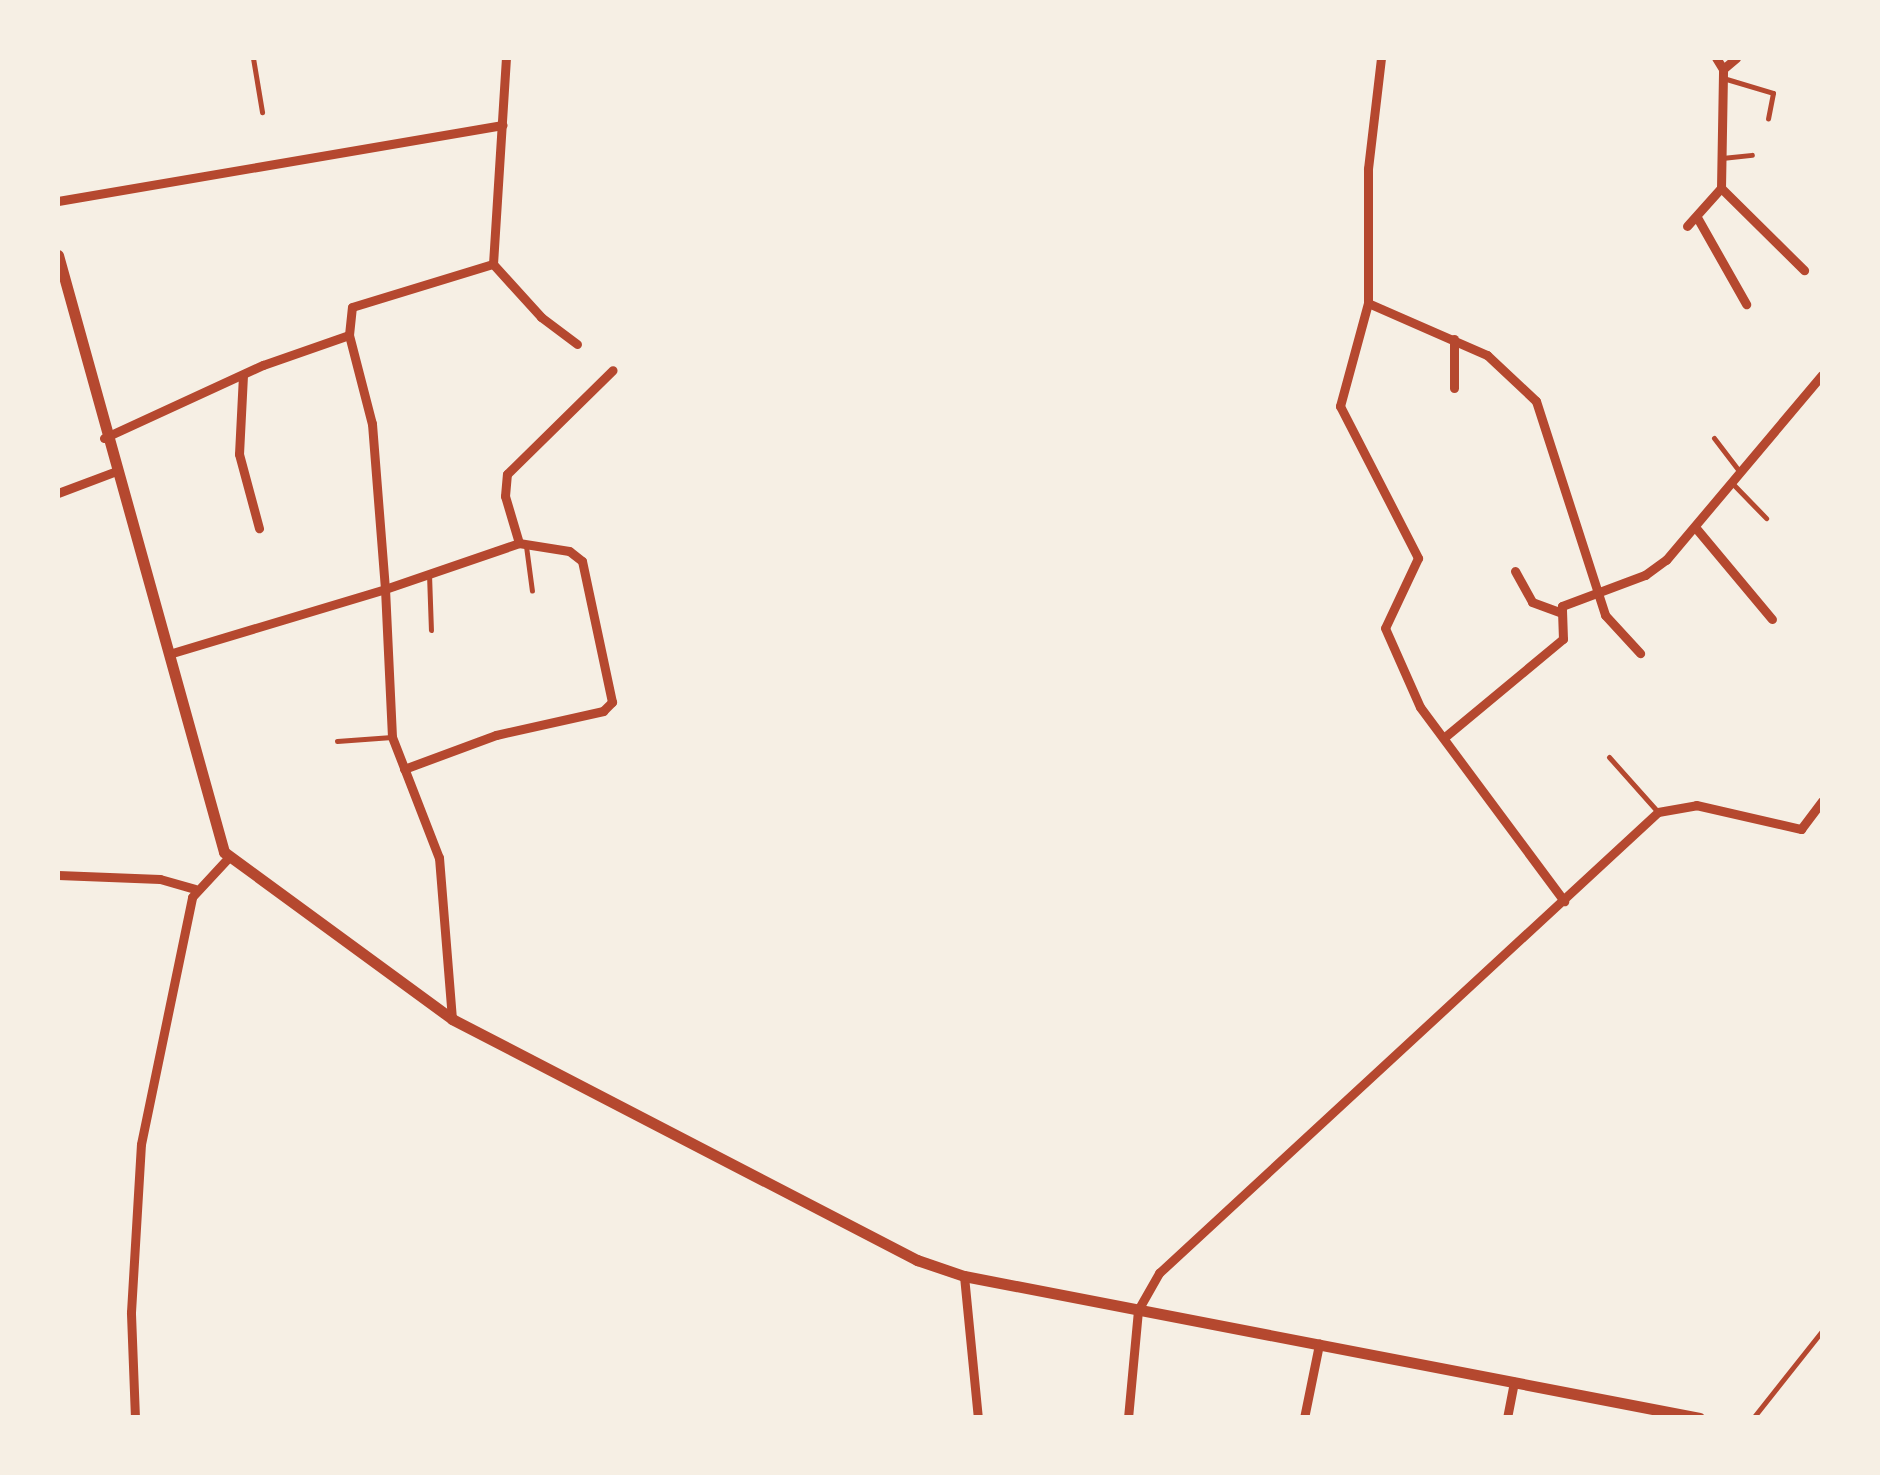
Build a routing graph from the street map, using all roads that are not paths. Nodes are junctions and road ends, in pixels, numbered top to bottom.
1 (253, 58) edge
2 (506, 58) edge
3 (1381, 58) edge
4 (1716, 58) edge
5 (1736, 58) edge
6 (1723, 74) junction
7 (262, 112) dead end
8 (1768, 119) dead end
9 (503, 125) junction
10 (1752, 156) dead end
11 (1722, 158) junction
12 (1721, 188) junction
13 (58, 201) edge
14 (1698, 219) junction
15 (1687, 226) dead end
16 (58, 255) edge
17 (493, 264) junction
18 (1804, 270) dead end
19 (1368, 303) junction
20 (1746, 304) dead end
21 (349, 335) junction
22 (1454, 339) junction
23 (577, 344) dead end
24 (613, 370) dead end
25 (244, 375) junction
26 (1822, 375) edge
27 (1454, 388) dead end
28 (104, 438) junction
29 (1714, 438) dead end
30 (114, 472) junction
31 (1740, 472) junction
32 (1730, 480) junction
33 (58, 494) edge
34 (1766, 518) dead end
35 (259, 528) dead end
36 (1694, 528) junction
37 (522, 545) junction
38 (1516, 571) dead end
39 (429, 574) junction
40 (385, 589) junction
41 (532, 591) dead end
42 (1598, 592) junction
43 (1559, 612) junction
44 (1772, 620) dead end
45 (431, 630) dead end
46 (169, 654) junction
47 (1640, 654) dead end
48 (1446, 736) junction
49 (392, 737) junction
50 (336, 742) dead end
51 (1609, 758) dead end
52 (404, 769) junction
53 (1822, 801) edge
54 (1658, 812) junction
55 (229, 857) junction
56 (58, 875) edge
57 (195, 889) junction
58 (1564, 901) junction
59 (452, 1019) junction
60 (964, 1276) junction
61 (1138, 1310) junction
62 (1822, 1331) edge
63 (1319, 1344) junction
64 (1514, 1382) junction
65 (134, 1418) edge
66 (978, 1418) edge
67 (1128, 1418) edge
68 (1304, 1418) edge
69 (1507, 1418) edge
70 (1699, 1418) edge
71 (1753, 1418) edge

1 - 7 lane
2 - 9 street
3 - 19 street
4 - 6 street
5 - 6 street
6 - 8 lane
6 - 11 street
9 - 13 street
9 - 17 street
10 - 11 lane
11 - 12 street
12 - 14 street
12 - 18 street
14 - 15 street
14 - 20 street
16 - 28 street
17 - 21 street
17 - 23 street
19 - 22 street
19 - 48 street
21 - 25 street
21 - 40 street
22 - 27 street
22 - 42 street
24 - 37 street
25 - 28 street
25 - 35 street
26 - 31 street
28 - 30 street
29 - 31 lane
30 - 33 street
30 - 46 street
31 - 32 street
32 - 34 lane
32 - 36 street
36 - 42 street
36 - 44 street
37 - 39 street
37 - 41 lane
37 - 52 street
38 - 43 street
39 - 40 street
39 - 45 lane
40 - 46 street
40 - 49 street
42 - 43 street
42 - 47 street
43 - 48 street
46 - 55 street
48 - 58 street
49 - 50 lane
49 - 52 street
51 - 54 lane
52 - 59 street
53 - 54 street
54 - 58 street
55 - 57 street
55 - 59 street
56 - 57 street
57 - 65 street
58 - 61 street
59 - 60 street
60 - 61 street
60 - 66 street
61 - 63 street
61 - 67 street
62 - 71 lane
63 - 64 street
63 - 68 street
64 - 69 street
64 - 70 street

